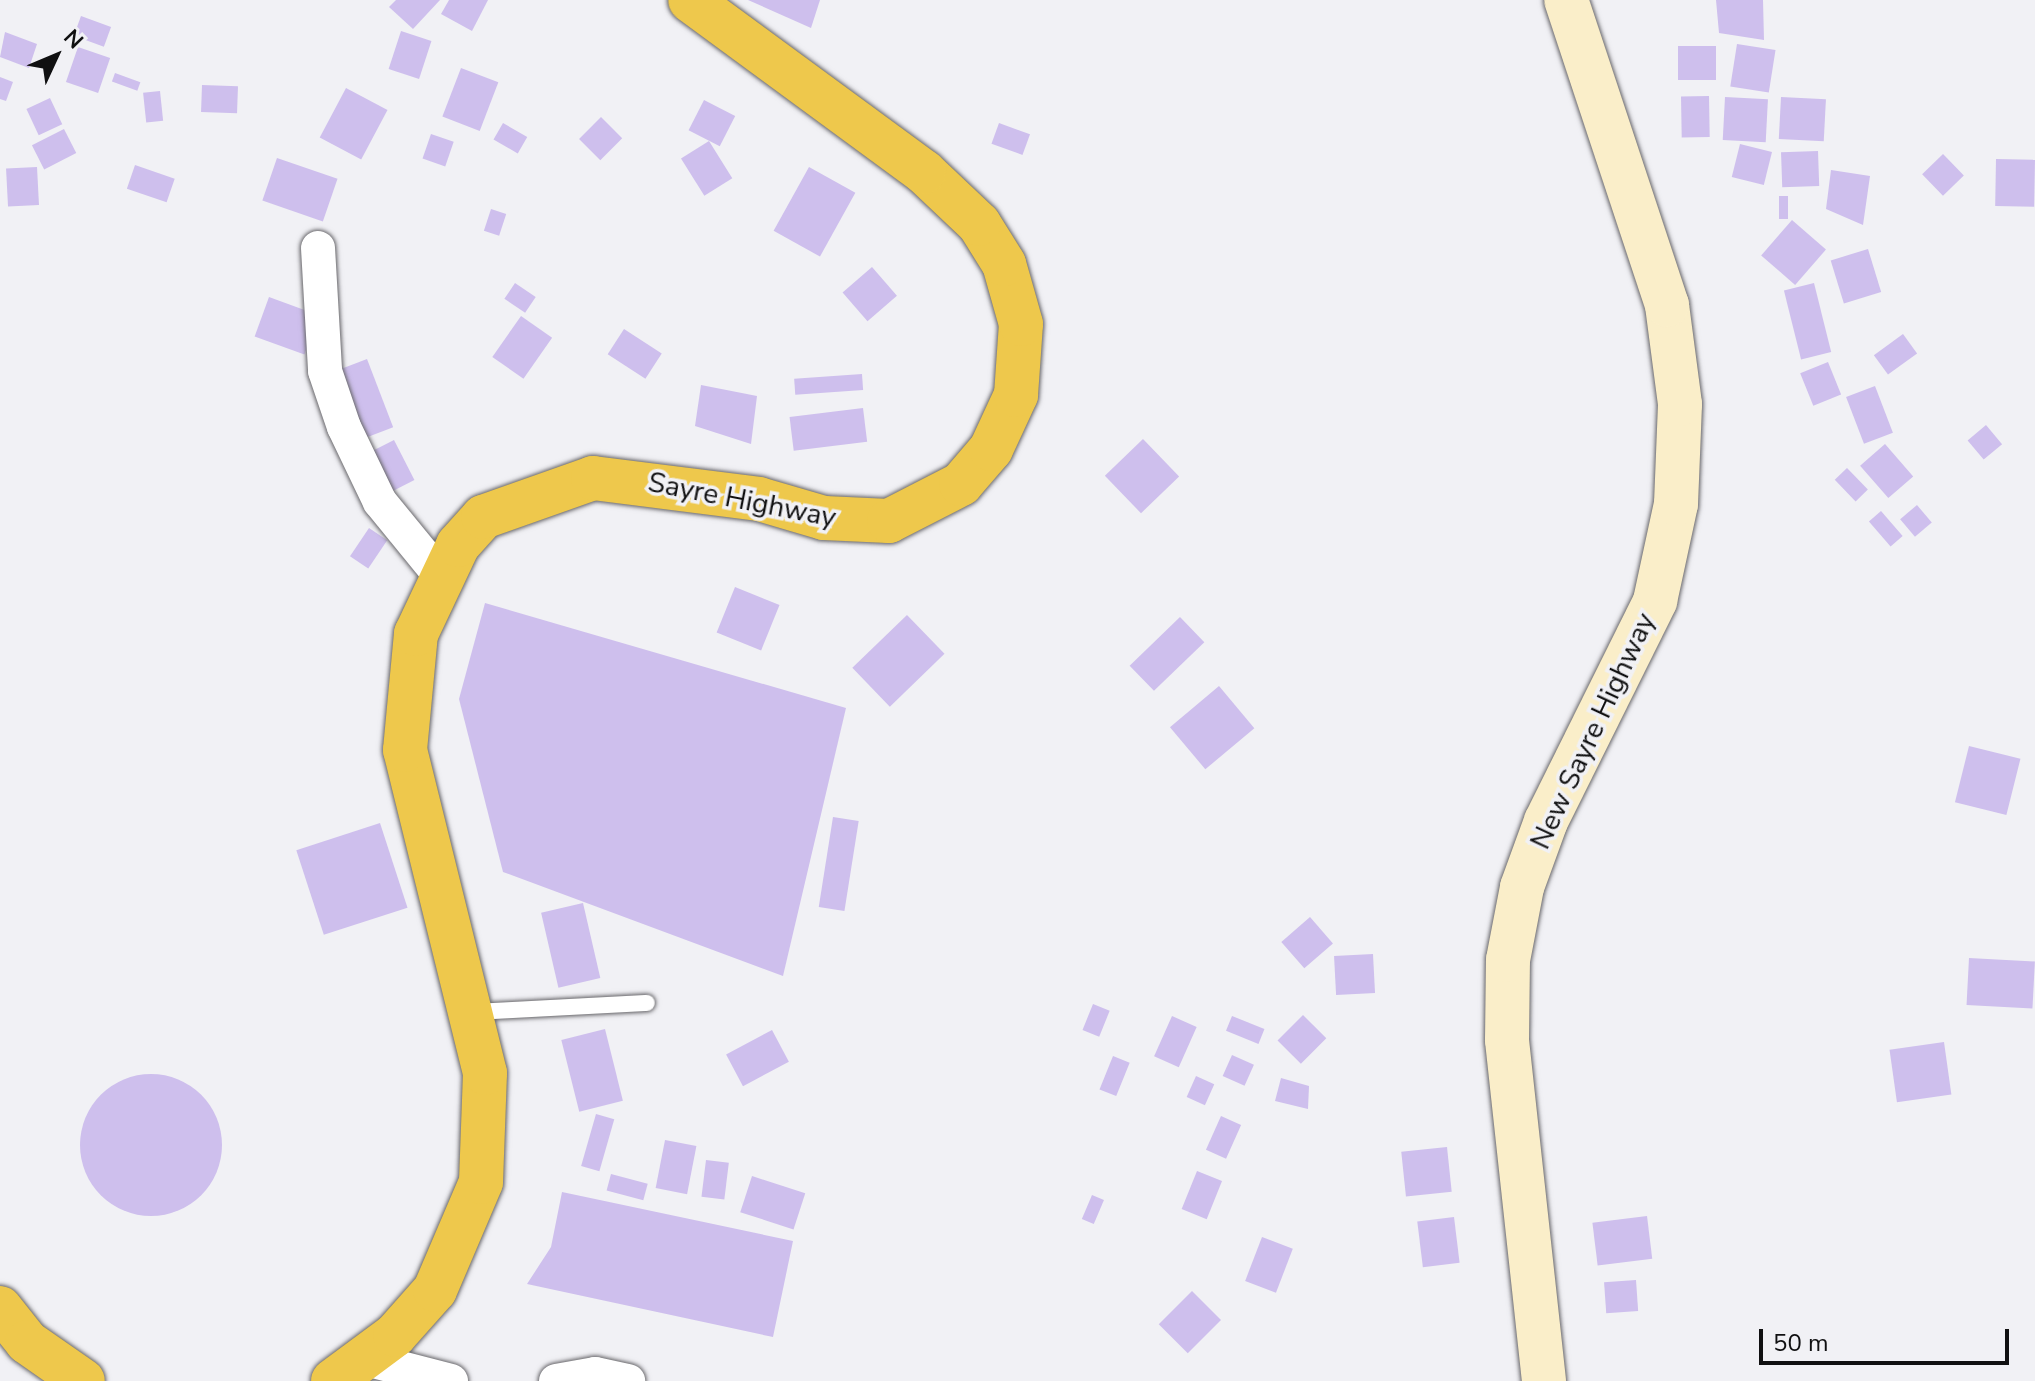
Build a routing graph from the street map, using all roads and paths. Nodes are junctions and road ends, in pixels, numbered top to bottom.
1 (690, 0) edge
2 (1566, 0) edge
3 (318, 248) dead end
4 (439, 574) junction
5 (647, 1003) dead end
6 (472, 1012) junction
7 (0, 1308) edge
8 (348, 1370) edge
9 (83, 1381) edge
10 (451, 1381) edge
11 (556, 1381) edge
12 (628, 1381) edge
13 (1544, 1381) edge

1 - 4 highway, Sayre Highway
2 - 13 main road, New Sayre Highway
3 - 4 street
4 - 6 highway, Sayre Highway
5 - 6 lane
6 - 8 highway, Sayre Highway
7 - 9 highway
8 - 10 street
11 - 12 street

